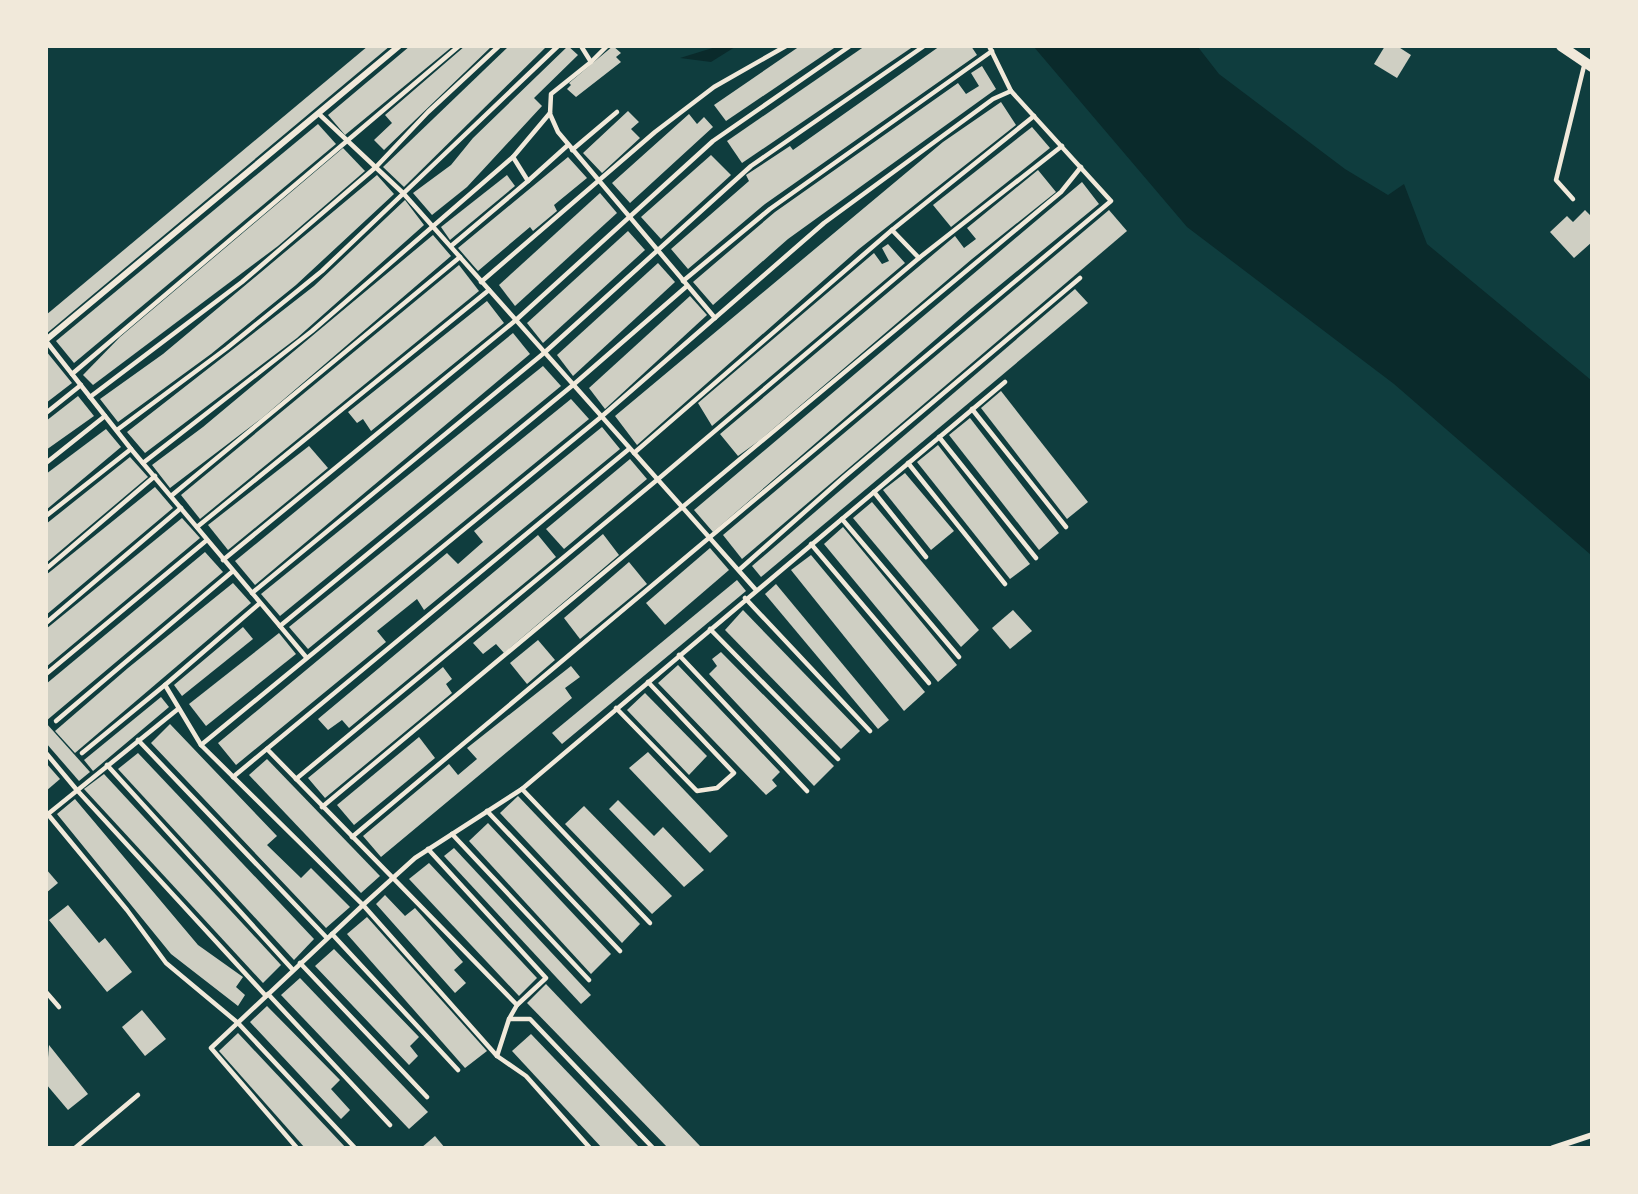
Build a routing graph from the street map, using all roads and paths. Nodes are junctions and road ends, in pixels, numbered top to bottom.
1 (399, 46) edge
2 (459, 46) edge
3 (499, 46) edge
4 (558, 46) edge
5 (580, 46) edge
6 (607, 46) edge
7 (786, 46) edge
8 (850, 46) edge
9 (924, 46) edge
10 (1561, 46) edge
11 (990, 49) edge
12 (591, 62) junction
13 (1588, 64) edge
14 (1011, 91) junction
15 (617, 112) dead end
16 (550, 113) junction
17 (319, 114) junction
18 (1034, 116) junction
19 (345, 141) junction
20 (1062, 146) junction
21 (570, 147) junction
22 (513, 157) junction
23 (376, 167) junction
24 (1080, 167) junction
25 (528, 181) junction
26 (598, 181) junction
27 (404, 193) junction
28 (1573, 199) dead end
29 (629, 217) junction
30 (432, 226) junction
31 (892, 230) junction
32 (450, 246) junction
33 (658, 251) junction
34 (460, 257) junction
35 (919, 258) junction
36 (1080, 278) dead end
37 (683, 281) junction
38 (482, 282) junction
39 (687, 286) junction
40 (489, 290) junction
41 (715, 318) junction
42 (516, 320) junction
43 (46, 340) edge
44 (544, 353) junction
45 (72, 374) junction
46 (1005, 382) dead end
47 (81, 385) junction
48 (573, 385) junction
49 (90, 397) junction
50 (972, 409) junction
51 (46, 413) edge
52 (105, 416) junction
53 (601, 417) junction
54 (117, 430) junction
55 (939, 437) junction
56 (131, 449) junction
57 (629, 449) junction
58 (634, 453) junction
59 (46, 463) edge
60 (143, 463) junction
61 (908, 463) junction
62 (155, 477) junction
63 (657, 480) junction
64 (874, 492) junction
65 (171, 496) junction
66 (181, 508) junction
67 (684, 509) junction
68 (46, 516) edge
69 (842, 519) junction
70 (197, 527) junction
71 (1066, 527) dead end
72 (711, 539) junction
73 (207, 540) junction
74 (811, 544) junction
75 (926, 557) dead end
76 (1036, 558) dead end
77 (223, 560) junction
78 (46, 569) edge
79 (739, 570) junction
80 (233, 571) junction
81 (1005, 584) dead end
82 (756, 590) junction
83 (252, 593) junction
84 (745, 598) junction
85 (260, 603) junction
86 (46, 623) edge
87 (280, 626) junction
88 (710, 629) junction
89 (679, 655) junction
90 (306, 657) junction
91 (959, 657) dead end
92 (46, 674) edge
93 (648, 682) junction
94 (929, 683) dead end
95 (165, 686) junction
96 (616, 708) junction
97 (178, 709) junction
98 (56, 721) dead end
99 (870, 731) dead end
100 (138, 740) junction
101 (201, 745) junction
102 (267, 749) junction
103 (46, 753) edge
104 (82, 753) dead end
105 (838, 759) dead end
106 (107, 765) junction
107 (233, 777) junction
108 (296, 779) junction
109 (76, 789) junction
110 (522, 789) junction
111 (807, 791) dead end
112 (322, 807) junction
113 (487, 811) junction
114 (47, 813) edge
115 (452, 834) junction
116 (352, 837) junction
117 (428, 849) junction
118 (392, 879) junction
119 (363, 905) junction
120 (650, 923) dead end
121 (332, 934) junction
122 (327, 938) junction
123 (620, 951) dead end
124 (300, 963) junction
125 (293, 970) junction
126 (589, 980) dead end
127 (46, 992) edge
128 (267, 995) junction
129 (517, 1005) junction
130 (59, 1007) dead end
131 (509, 1019) junction
132 (238, 1023) junction
133 (497, 1056) junction
134 (458, 1070) dead end
135 (138, 1095) dead end
136 (427, 1097) dead end
137 (390, 1125) dead end
138 (1592, 1135) edge
139 (75, 1148) edge
140 (297, 1148) edge
141 (356, 1148) edge
142 (590, 1148) edge
143 (653, 1148) edge
144 (1553, 1148) edge

1 - 17 street
2 - 19 lane
3 - 23 lane
4 - 27 lane
5 - 12 lane
6 - 12 lane
7 - 26 lane
8 - 29 lane
9 - 33 lane
10 - 13 street
11 - 14 lane
11 - 37 lane
12 - 16 lane
13 - 28 lane
14 - 18 lane
14 - 41 lane
15 - 21 lane
16 - 21 lane
16 - 22 lane
17 - 19 lane
17 - 43 street
18 - 20 lane
18 - 31 lane
19 - 23 lane
19 - 45 lane
20 - 24 lane
20 - 35 lane
21 - 25 lane
21 - 26 lane
22 - 25 lane
22 - 30 lane
23 - 27 lane
23 - 49 lane
24 - 67 lane
24 - 72 lane
25 - 32 lane
26 - 29 lane
26 - 38 lane
27 - 30 lane
27 - 54 lane
29 - 33 lane
29 - 42 lane
30 - 32 lane
30 - 60 lane
31 - 35 lane
31 - 58 lane
32 - 34 lane
33 - 37 lane
33 - 44 lane
34 - 38 lane
34 - 65 lane
35 - 63 lane
36 - 79 lane
37 - 39 lane
38 - 40 lane
39 - 41 lane
39 - 48 lane
40 - 42 lane
40 - 70 lane
41 - 53 lane
42 - 44 lane
42 - 77 lane
43 - 45 lane
44 - 48 lane
44 - 83 lane
45 - 47 lane
46 - 50 lane
47 - 49 lane
47 - 51 lane
48 - 53 lane
48 - 87 lane
49 - 52 lane
50 - 55 lane
50 - 71 lane
52 - 54 lane
52 - 59 lane
53 - 57 lane
53 - 90 lane
54 - 56 lane
55 - 61 lane
55 - 76 lane
56 - 60 lane
56 - 68 lane
57 - 58 lane
57 - 102 lane
58 - 63 lane
60 - 62 lane
61 - 64 lane
61 - 81 lane
62 - 65 lane
62 - 78 lane
63 - 67 lane
63 - 108 lane
64 - 69 lane
64 - 75 lane
65 - 66 lane
66 - 70 lane
66 - 86 lane
67 - 72 lane
67 - 112 lane
69 - 74 lane
69 - 91 lane
70 - 73 lane
72 - 79 lane
72 - 116 lane
73 - 77 lane
73 - 92 lane
74 - 82 lane
74 - 94 lane
77 - 80 lane
79 - 82 lane
80 - 83 lane
80 - 98 lane
82 - 84 lane
83 - 85 lane
84 - 88 lane
84 - 99 lane
85 - 87 lane
85 - 95 lane
87 - 90 lane
88 - 89 lane
88 - 105 lane
89 - 93 lane
89 - 111 lane
90 - 101 lane
93 - 96 lane
93 - 96 lane
95 - 97 lane
95 - 104 lane
96 - 110 lane
97 - 100 lane
97 - 101 lane
100 - 106 lane
100 - 122 lane
101 - 107 lane
102 - 107 lane
102 - 108 lane
103 - 109 lane
106 - 109 lane
106 - 125 lane
107 - 119 lane
108 - 112 lane
109 - 114 lane
109 - 128 lane
110 - 113 lane
110 - 120 lane
112 - 116 lane
113 - 115 lane
113 - 123 lane
114 - 132 lane
115 - 117 lane
115 - 126 lane
116 - 118 lane
117 - 118 lane
117 - 129 lane
118 - 119 lane
118 - 129 lane
119 - 121 lane
119 - 133 lane
121 - 122 lane
121 - 134 lane
122 - 124 lane
124 - 125 lane
124 - 136 lane
125 - 128 lane
127 - 130 lane
128 - 132 lane
128 - 137 lane
129 - 131 lane
131 - 133 lane
131 - 143 lane
132 - 140 lane
132 - 141 lane
133 - 142 lane
135 - 139 lane
138 - 144 street

